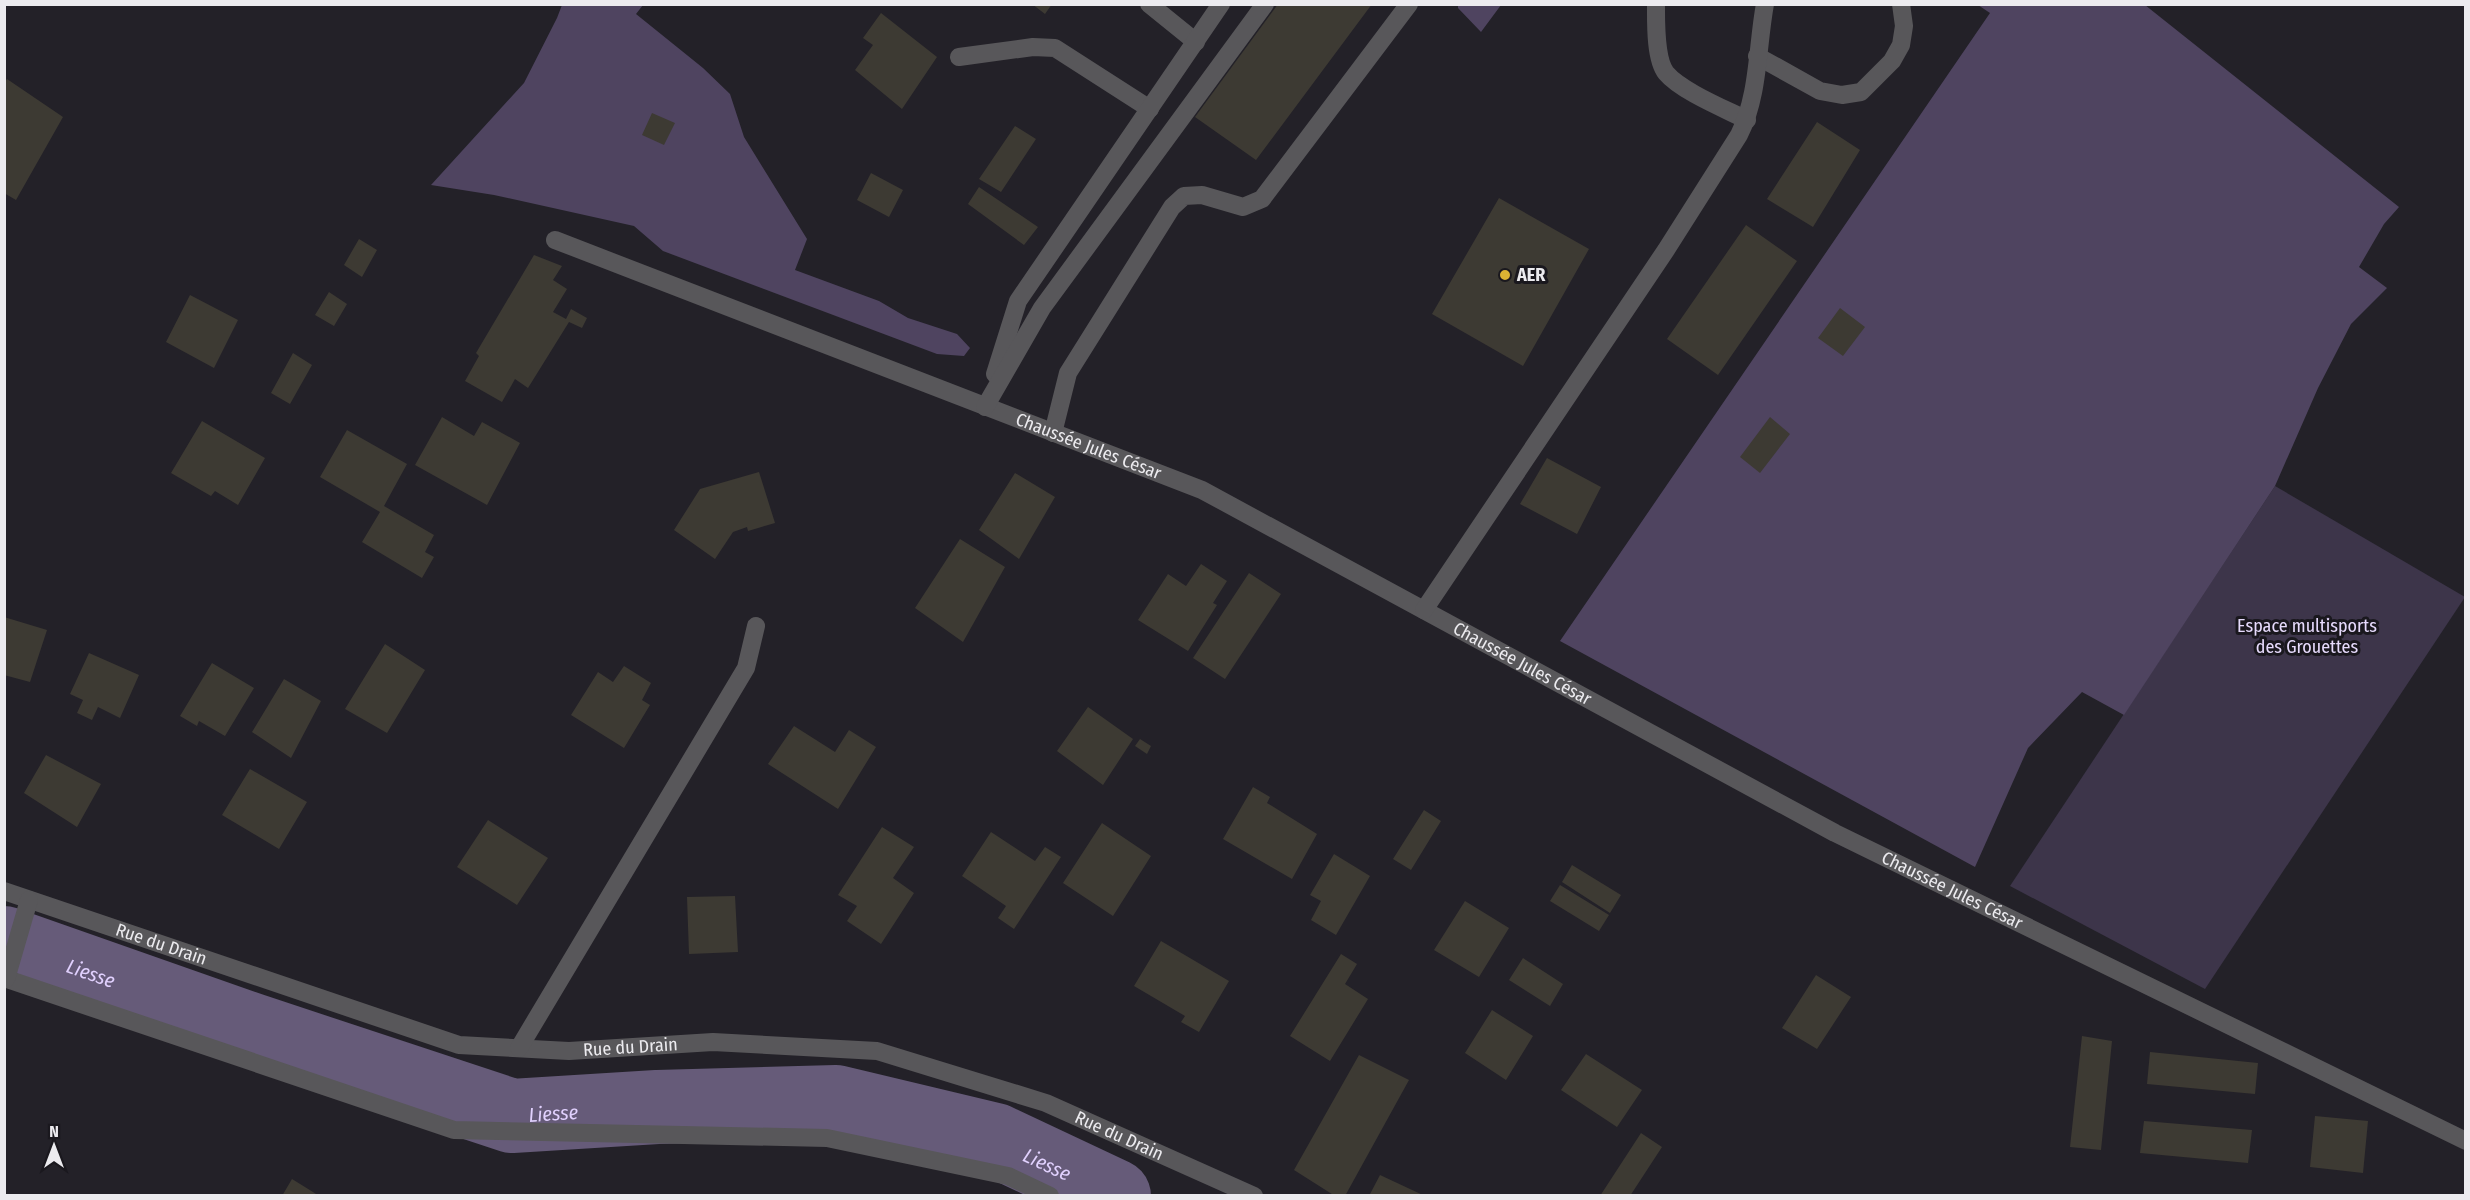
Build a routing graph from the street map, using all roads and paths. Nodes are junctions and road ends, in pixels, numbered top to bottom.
1 (1149, 4) edge
2 (1221, 4) edge
3 (1265, 4) edge
4 (1409, 4) edge
5 (1656, 4) edge
6 (1765, 4) edge
7 (1901, 4) edge
8 (1196, 42) junction
9 (1757, 56) junction
10 (959, 57) dead end
11 (1150, 109) junction
12 (1747, 120) junction
13 (555, 240) dead end
14 (985, 407) junction
15 (1053, 433) junction
16 (1424, 610) junction
17 (756, 626) dead end
18 (4, 891) edge
19 (29, 900) junction
20 (5, 979) edge
21 (519, 1048) junction
22 (2466, 1141) edge
23 (1050, 1196) edge
24 (1254, 1196) edge

1 - 8 street
2 - 8 street
3 - 14 street
4 - 15 street
5 - 12 street
6 - 9 street
7 - 9 street
8 - 11 street
9 - 12 street
10 - 11 street
11 - 14 street
12 - 16 street
13 - 14 street, Chaussée Jules César
14 - 15 street, Chaussée Jules César
15 - 16 street, Chaussée Jules César
16 - 22 street, Chaussée Jules César
17 - 21 street
18 - 19 street, Rue du Drain
19 - 20 street
19 - 21 street, Rue du Drain
20 - 23 street
21 - 24 street, Rue du Drain

